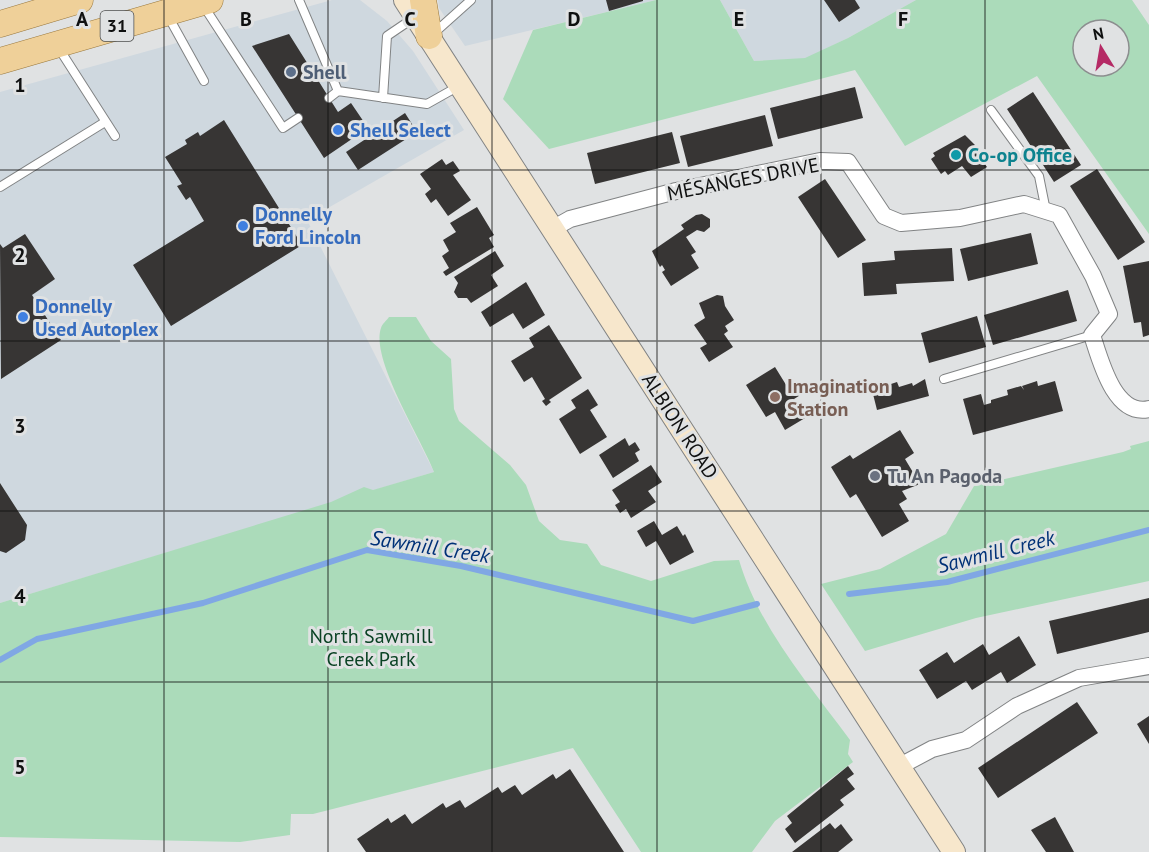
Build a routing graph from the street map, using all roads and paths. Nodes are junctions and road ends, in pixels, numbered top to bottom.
1 (80, 0) edge
2 (299, 0) edge
3 (471, 0) edge
4 (205, 1) edge
5 (33, 11) junction
6 (166, 13) junction
7 (418, 13) edge
8 (0, 24) edge
9 (50, 46) junction
10 (0, 62) edge
11 (204, 81) dead end
12 (460, 85) junction
13 (338, 92) junction
14 (329, 98) dead end
15 (383, 98) junction
16 (991, 110) dead end
17 (298, 118) dead end
18 (105, 122) junction
19 (115, 136) dead end
20 (0, 187) edge
21 (1046, 211) junction
22 (554, 228) junction
23 (1092, 335) junction
24 (944, 379) dead end
25 (1149, 409) edge
26 (1149, 666) edge
27 (900, 766) junction
28 (954, 852) edge

1 - 5 main road, 31
2 - 13 lane
3 - 7 lane
4 - 6 main road, 31
4 - 17 lane
5 - 8 main road, 31
5 - 9 main road
6 - 9 main road, 31
6 - 11 lane
7 - 12 street, ALBION ROAD
7 - 15 lane
9 - 10 main road, 31
9 - 18 lane
12 - 15 lane
12 - 22 street, ALBION ROAD
13 - 14 lane
13 - 15 lane
16 - 21 lane
18 - 19 lane
18 - 20 lane
21 - 22 street, MÉSANGES DRIVE
21 - 23 street
22 - 27 street, ALBION ROAD
23 - 24 lane
23 - 25 street
26 - 27 street
27 - 28 street, ALBION ROAD

